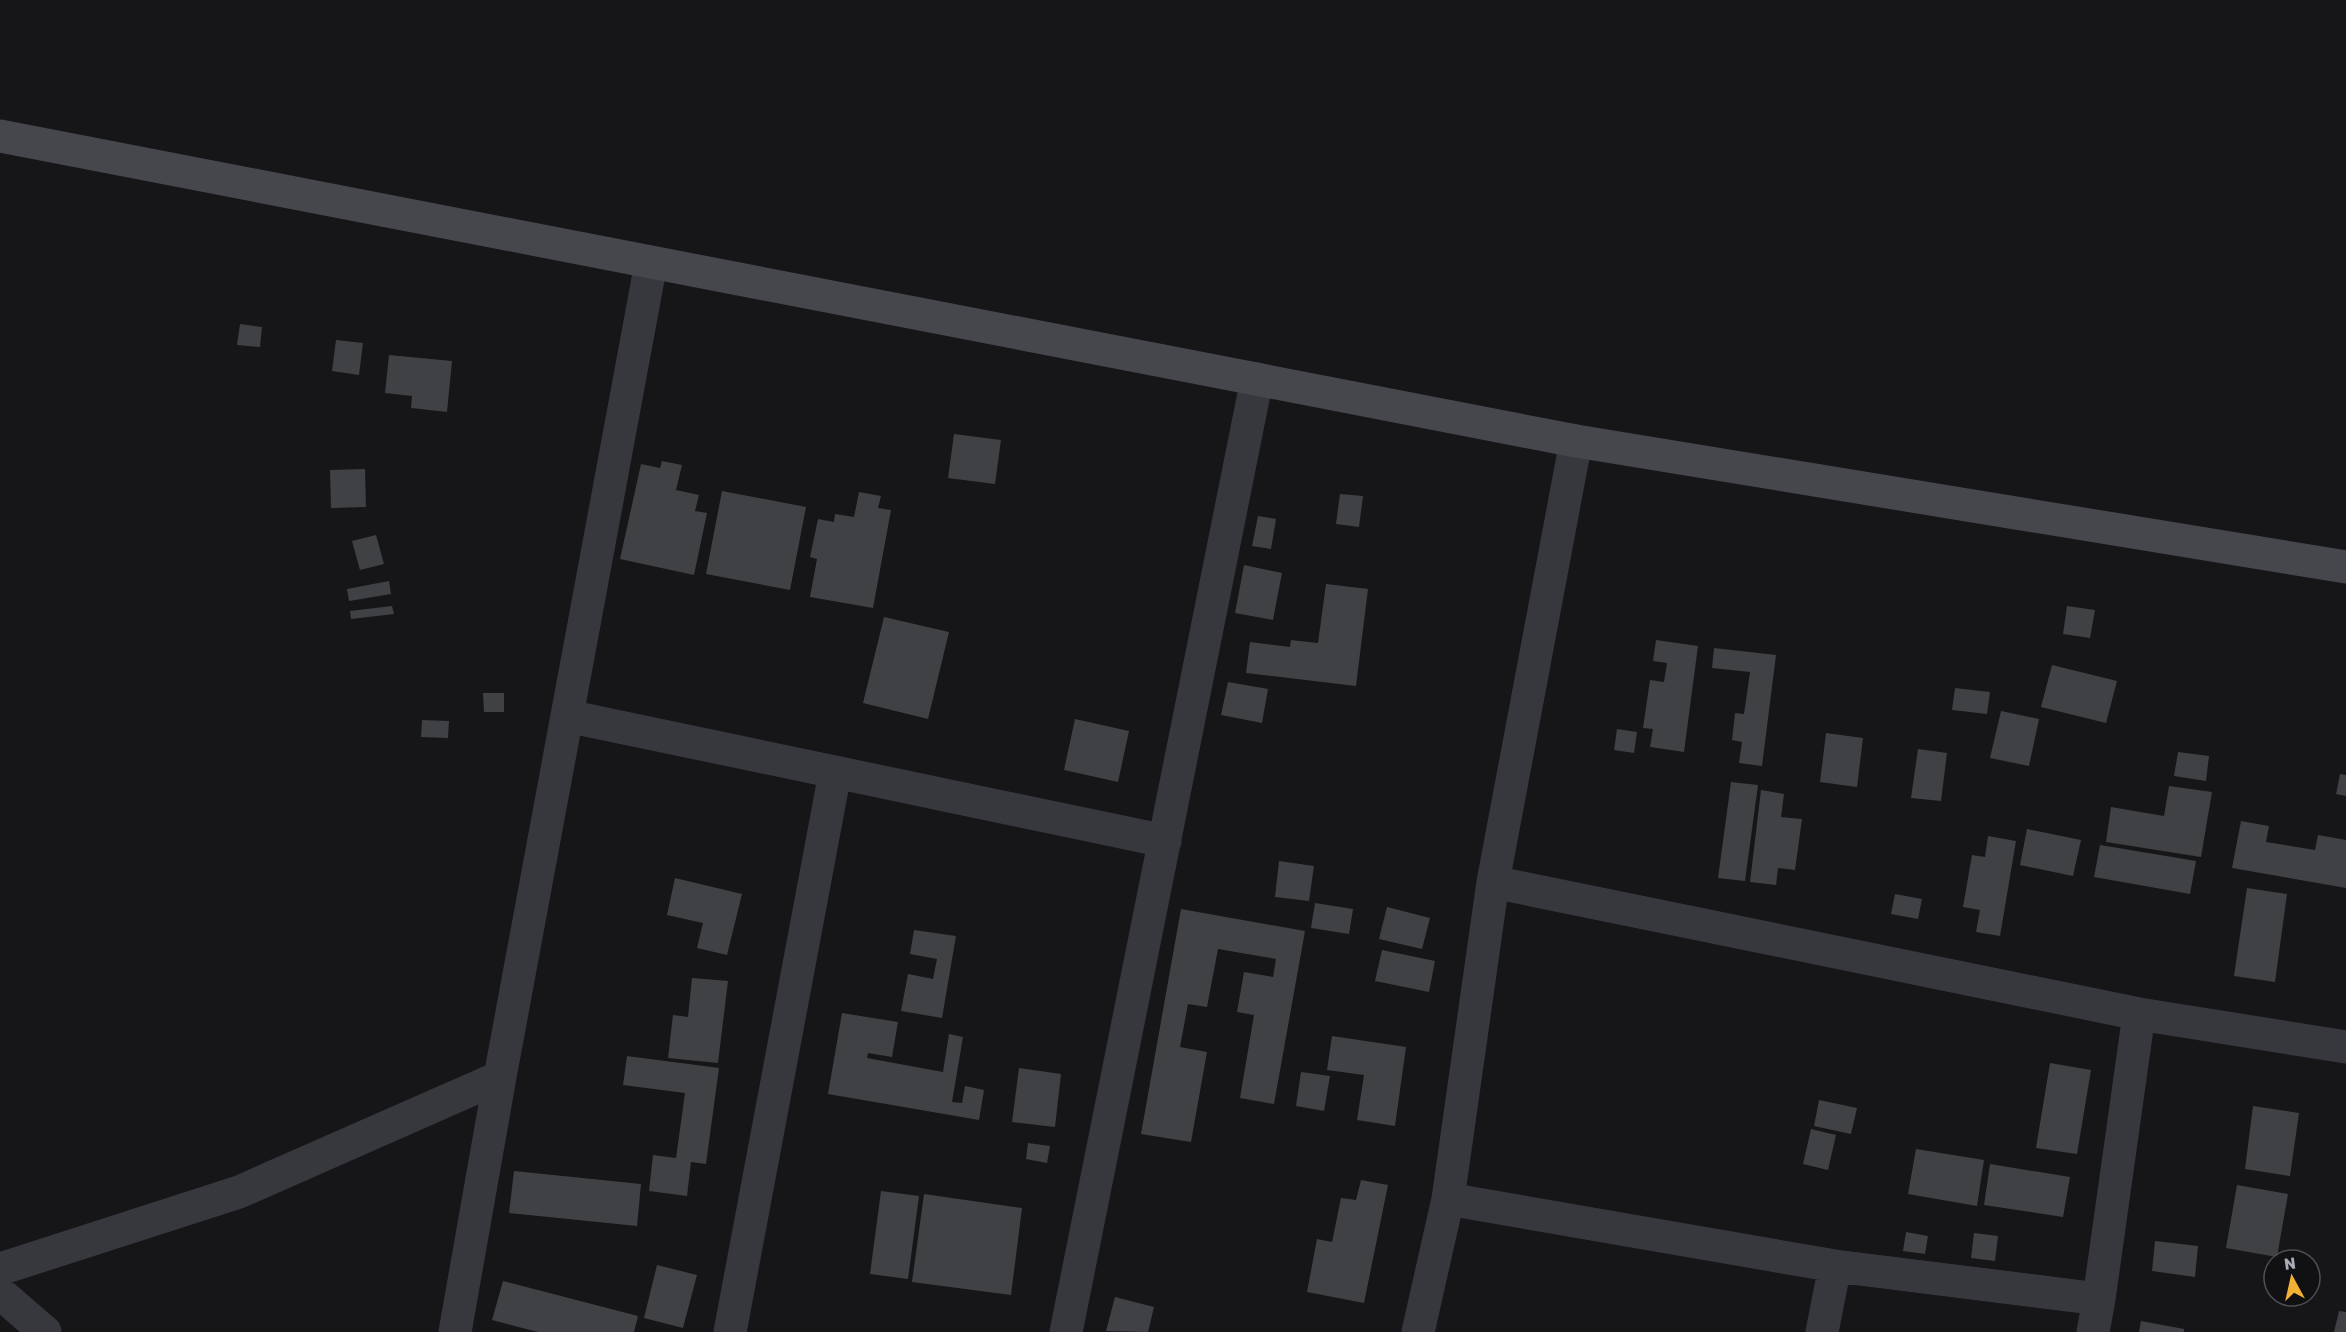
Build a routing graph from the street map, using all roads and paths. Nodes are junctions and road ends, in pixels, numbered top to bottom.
1 (0, 136) edge
2 (651, 263) junction
3 (1257, 379) junction
4 (1576, 441) junction
5 (2346, 567) edge
6 (567, 716) junction
7 (835, 773) junction
8 (1165, 841) junction
9 (1493, 882) junction
10 (2139, 1014) junction
11 (2346, 1047) edge
12 (500, 1077) junction
13 (1448, 1199) junction
14 (1835, 1266) junction
15 (0, 1269) edge
16 (0, 1293) edge
17 (2099, 1299) junction
18 (45, 1332) edge
19 (455, 1332) edge
20 (730, 1332) edge
21 (1066, 1332) edge
22 (1418, 1332) edge
23 (1822, 1332) edge
24 (2093, 1332) edge

1 - 2 street
2 - 3 street
2 - 6 street
3 - 4 street
3 - 8 street
4 - 5 street
4 - 9 street
6 - 7 street
6 - 12 street
7 - 8 street
7 - 20 street
8 - 21 street
9 - 10 street
9 - 13 street
10 - 11 street
10 - 17 street
12 - 15 street
12 - 19 street
13 - 14 street
13 - 22 street
14 - 17 street
14 - 23 street
16 - 18 street
17 - 24 street

